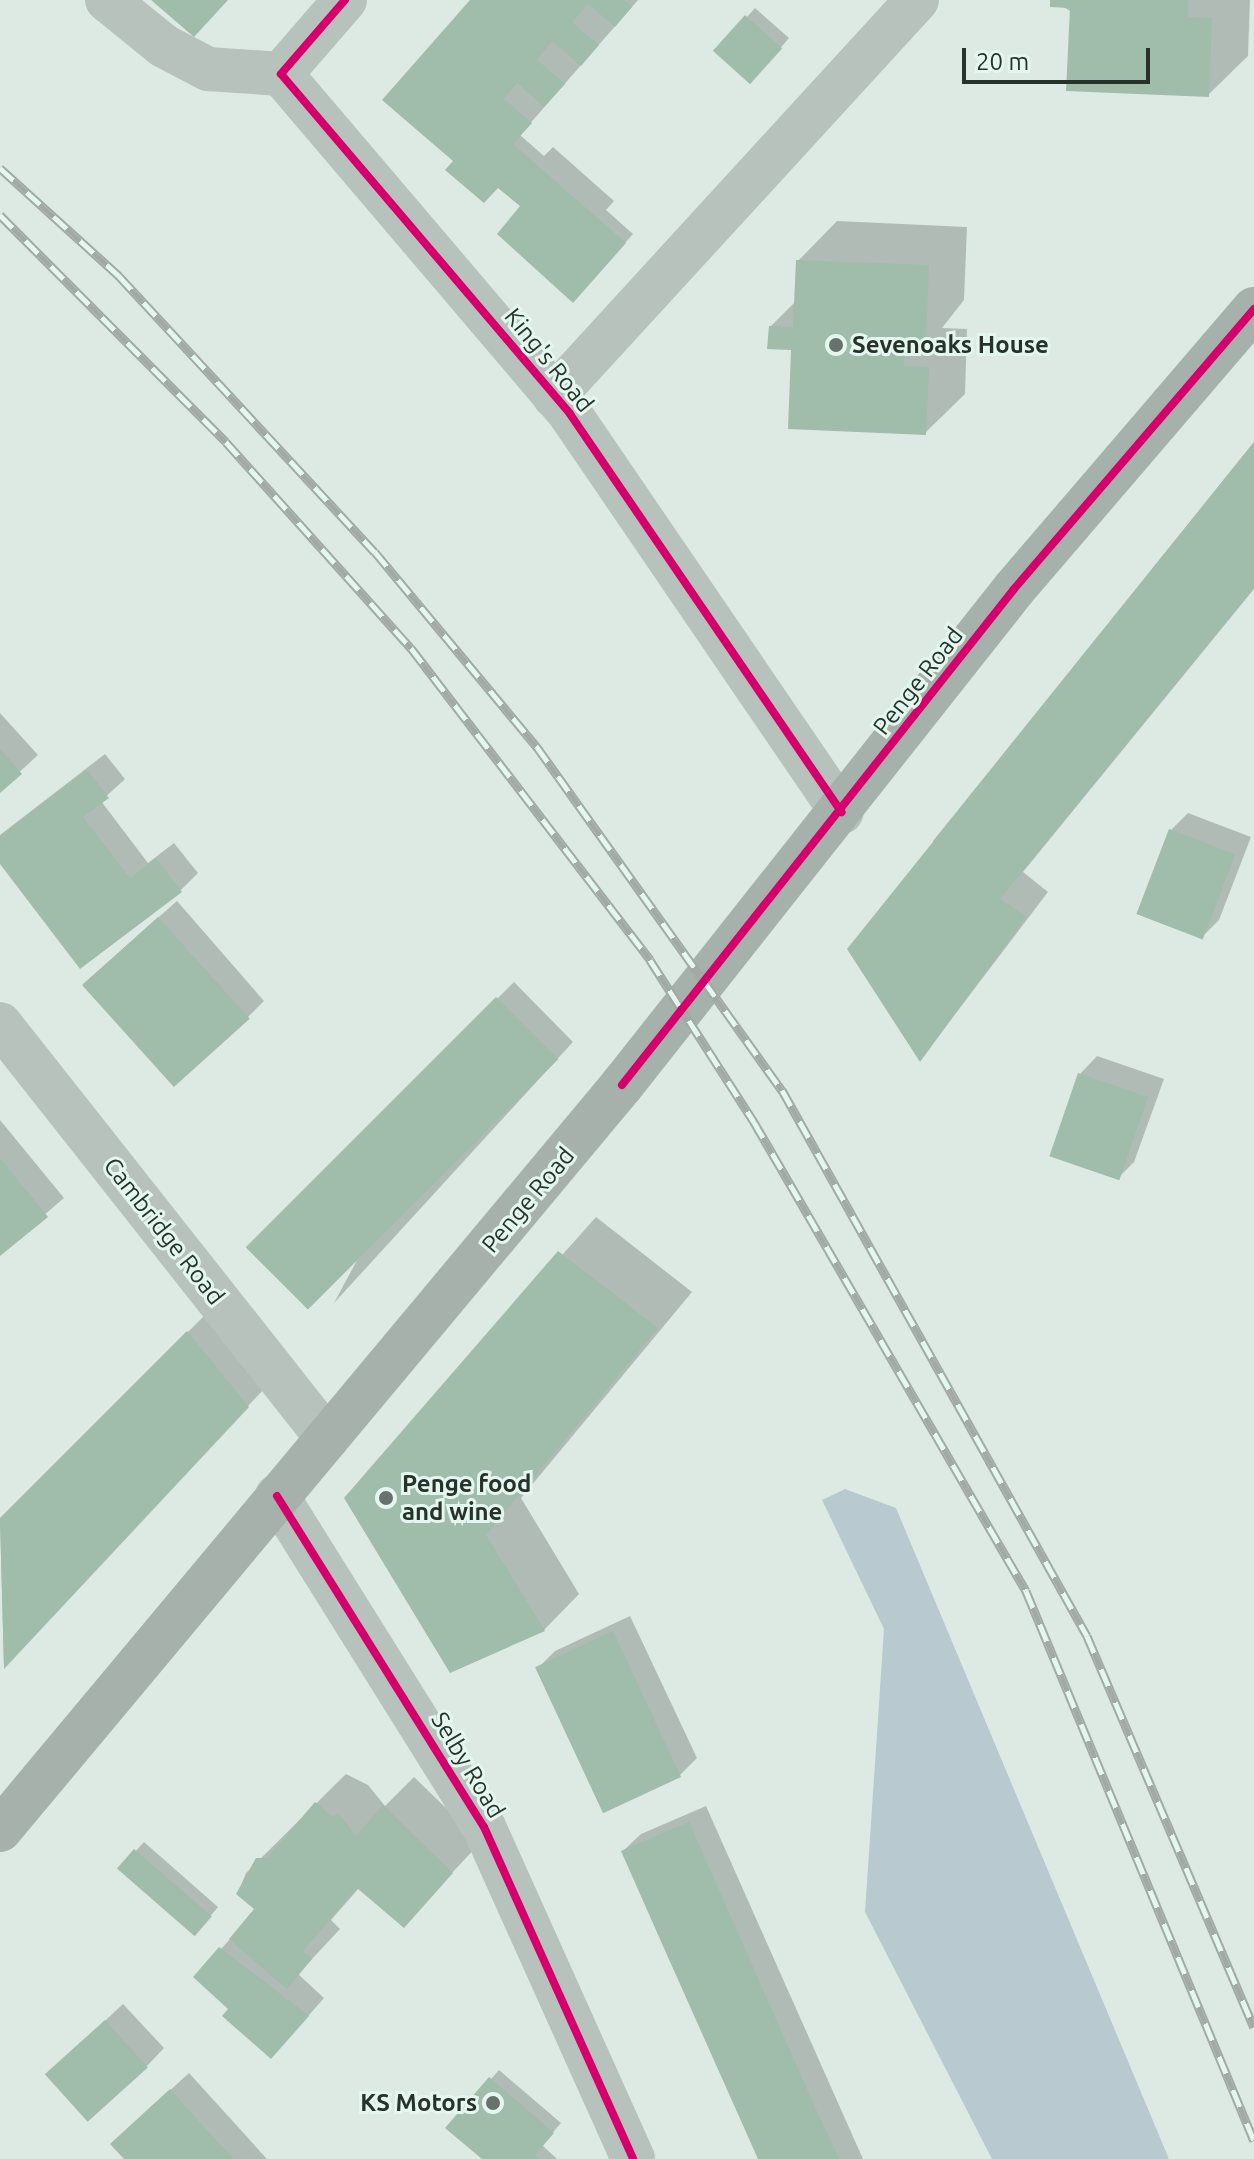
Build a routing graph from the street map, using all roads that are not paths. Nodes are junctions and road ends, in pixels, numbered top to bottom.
1 (107, 0) edge
2 (345, 0) edge
3 (917, 0) edge
4 (281, 74) junction
5 (1254, 309) edge
6 (554, 396) junction
7 (842, 812) junction
8 (0, 1024) edge
9 (327, 1438) junction
10 (277, 1496) junction
11 (0, 1830) edge
12 (633, 2159) edge

1 - 4 street
2 - 4 street
3 - 6 street
4 - 6 street, King's Road
5 - 7 main road, Penge Road
6 - 7 street, King's Road
7 - 9 main road, Penge Road
8 - 9 street, Cambridge Road
9 - 10 main road, Penge Road
10 - 11 main road, Penge Road
10 - 12 street, Selby Road

